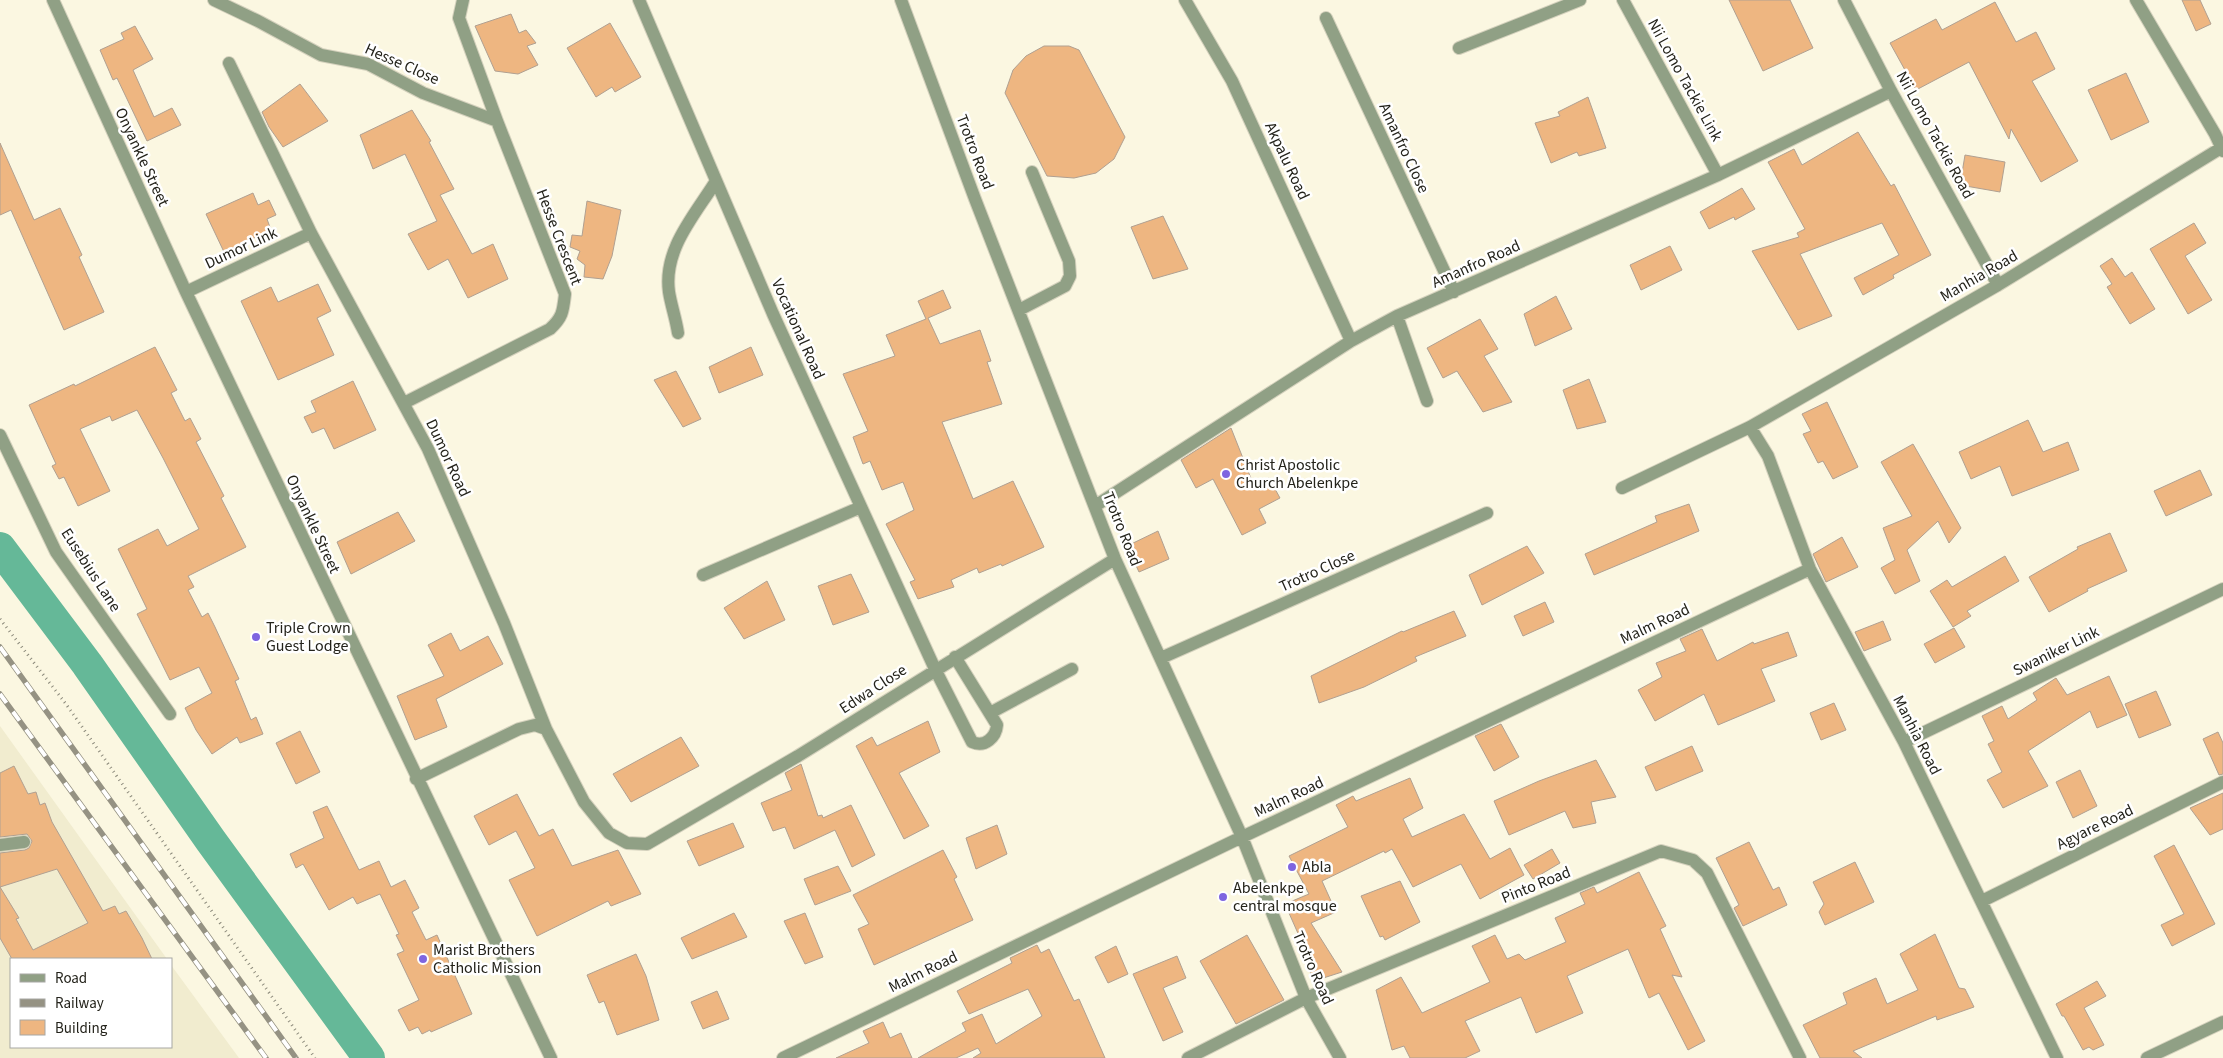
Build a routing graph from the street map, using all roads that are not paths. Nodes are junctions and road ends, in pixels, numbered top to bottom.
1 (53, 0) edge
2 (214, 0) edge
3 (462, 0) edge
4 (638, 0) edge
5 (900, 0) edge
6 (1185, 0) edge
7 (1580, 0) edge
8 (1623, 0) edge
9 (1844, 0) edge
10 (2136, 0) edge
11 (1326, 18) dead end
12 (1459, 48) dead end
13 (229, 63) dead end
14 (1891, 91) junction
15 (496, 121) junction
16 (2222, 150) edge
17 (1032, 172) dead end
18 (1718, 175) junction
19 (716, 182) junction
20 (311, 233) junction
21 (1998, 285) junction
22 (186, 292) junction
23 (1454, 292) junction
24 (1019, 310) junction
25 (1397, 316) junction
26 (678, 333) dead end
27 (1351, 340) junction
28 (1427, 401) dead end
29 (404, 403) junction
30 (1750, 426) junction
31 (0, 435) edge
32 (1622, 488) dead end
33 (1094, 506) junction
34 (861, 507) junction
35 (1487, 513) dead end
36 (1115, 559) junction
37 (1810, 569) junction
38 (703, 575) dead end
39 (2223, 589) edge
40 (955, 657) junction
41 (1161, 658) junction
42 (935, 669) junction
43 (1072, 669) dead end
44 (990, 713) junction
45 (170, 714) dead end
46 (546, 729) junction
47 (1904, 742) junction
48 (416, 779) junction
49 (2223, 782) edge
50 (1242, 837) junction
51 (24, 842) dead end
52 (647, 844) joint
53 (0, 845) edge
54 (1982, 901) junction
55 (1306, 998) junction
56 (2223, 1022) edge
57 (551, 1058) edge
58 (783, 1058) edge
59 (1188, 1058) edge
60 (1340, 1058) edge
61 (1800, 1058) edge
62 (2057, 1058) edge
63 (2147, 1058) edge

1 - 22 street, Onyankle Street
2 - 15 street, Hesse Close
3 - 15 street, Hesse Crescent
4 - 19 street, Vocational Road
5 - 24 street, Trotro Road
6 - 27 street, Akpalu Road
7 - 12 street
8 - 18 street, Nii Lomo Tackie Link
9 - 14 street, Nii Lomo Tackie Road
10 - 16 street
11 - 23 street, Amanfro Close
13 - 20 street, Dumor Road
14 - 18 street, Amanfro Road
14 - 21 street, Nii Lomo Tackie Road
15 - 29 street, Hesse Crescent
16 - 21 street, Manhia Road
17 - 24 street
18 - 23 street, Amanfro Road
19 - 26 street
19 - 34 street, Vocational Road
20 - 22 street, Dumor Link
20 - 29 street, Dumor Road
21 - 30 street, Manhia Road
22 - 48 street, Onyankle Street
23 - 25 street, Amanfro Road
24 - 33 street, Trotro Road
25 - 27 street, Amanfro Road
25 - 28 street
27 - 33 street, Amanfro Road
29 - 46 street, Dumor Road
30 - 32 street, Manhia Road
30 - 37 street, Manhia Road
31 - 45 street, Eusebius Lane
33 - 36 street, Trotro Road
34 - 38 street
34 - 42 street, Vocational Road
35 - 41 street, Trotro Close
36 - 40 street, Edwa Close
36 - 41 street, Trotro Road
37 - 47 street, Manhia Road
37 - 50 street, Malm Road
39 - 47 street, Swaniker Link
40 - 42 street, Edwa Close
40 - 44 street
41 - 50 street, Trotro Road
42 - 44 street, Vocational Road
42 - 52 street, Edwa Close
43 - 44 street
46 - 48 street
46 - 52 street, Dumor Road
47 - 54 street, Manhia Road
48 - 57 street, Onyankle Street
49 - 54 street, Agyare Road
50 - 55 street, Trotro Road
50 - 58 street, Malm Road
51 - 53 street
54 - 62 street, Manhia Road
55 - 59 street, Pinto Road
55 - 60 street, Trotro Road
55 - 61 street, Pinto Road
56 - 63 street

